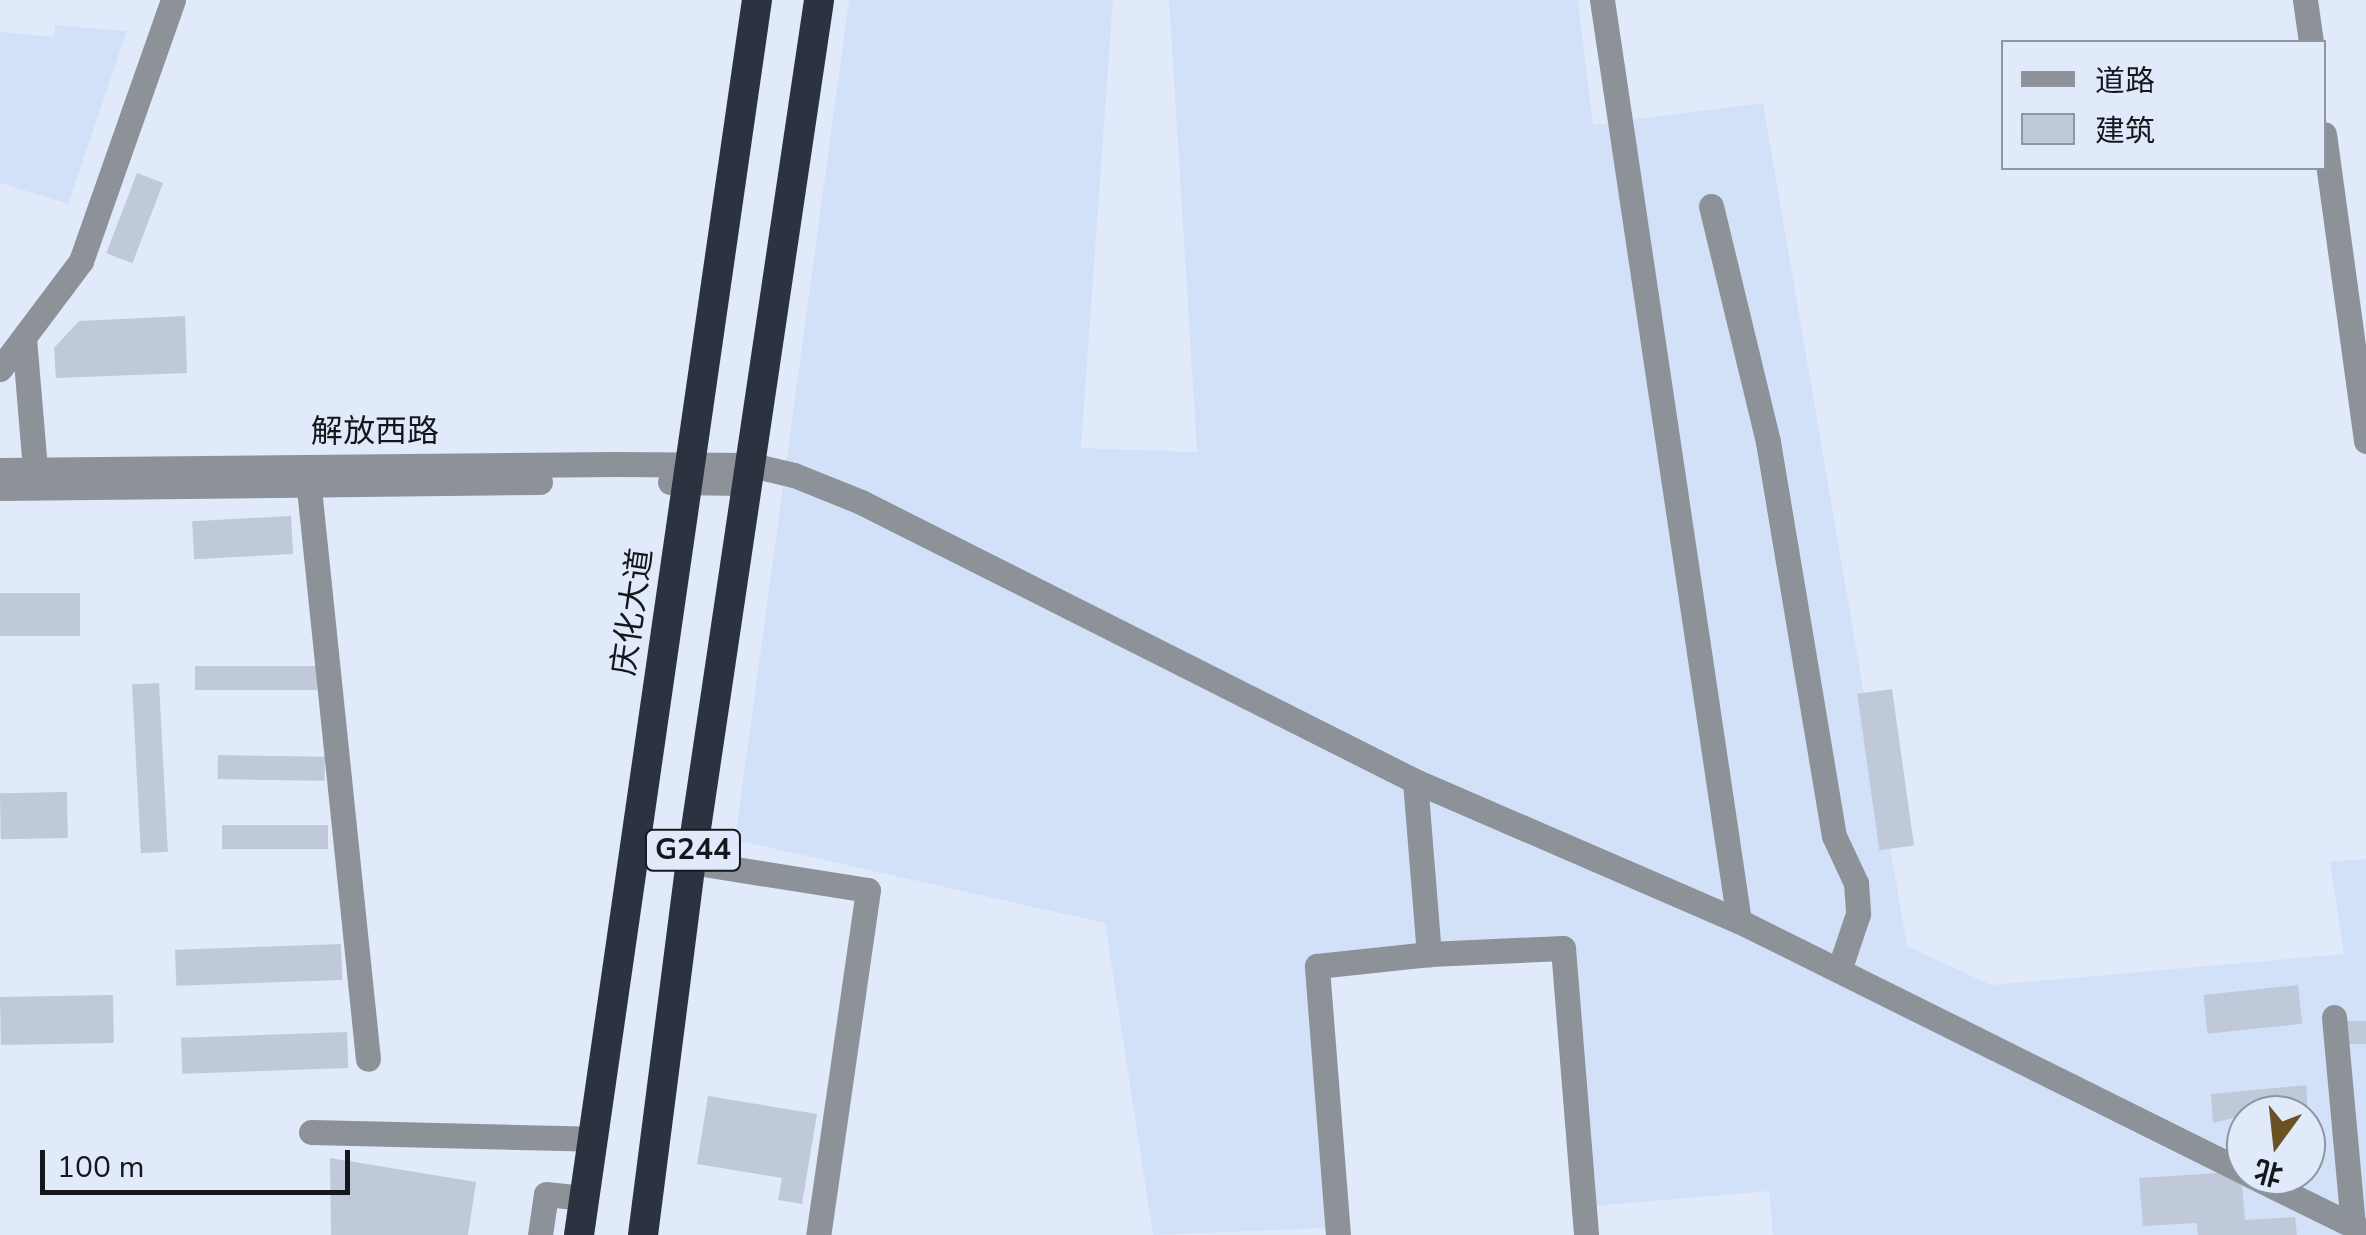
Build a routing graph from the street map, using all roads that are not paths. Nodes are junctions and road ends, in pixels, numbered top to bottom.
1 (172, 0) edge
2 (757, 0) edge
3 (818, 0) edge
4 (1602, 0) edge
5 (2305, 0) edge
6 (2311, 40) edge
7 (2326, 149) edge
8 (1711, 206) dead end
9 (24, 338) junction
10 (0, 370) edge
11 (2366, 440) edge
12 (0, 470) edge
13 (307, 473) junction
14 (688, 474) junction
15 (749, 474) junction
16 (35, 478) junction
17 (0, 488) edge
18 (1415, 782) junction
19 (691, 862) junction
20 (1739, 921) junction
21 (1429, 954) junction
22 (1839, 970) junction
23 (2334, 1017) dead end
24 (368, 1059) dead end
25 (311, 1132) dead end
26 (592, 1139) junction
27 (2226, 1163) edge
28 (2291, 1195) edge
29 (584, 1198) junction
30 (2360, 1229) edge
31 (540, 1235) edge
32 (579, 1235) edge
33 (643, 1235) edge
34 (818, 1235) edge
35 (1338, 1235) edge
36 (1586, 1235) edge

1 - 9 street
2 - 14 highway, 庆化大道 / G244
3 - 15 highway, G244
4 - 20 street
5 - 6 street
7 - 11 street
8 - 22 street
9 - 10 street
9 - 16 street
12 - 16 street, 解放西路
13 - 14 street, 解放西路
13 - 16 street, 解放西路
13 - 24 street
14 - 15 street, 解放西路
14 - 26 highway, 庆化大道 / G244
15 - 18 street, 解放西路
15 - 19 highway, G244
16 - 17 street, 解放西路
18 - 20 street, 解放西路
18 - 21 street
19 - 33 highway, G244
19 - 34 street
20 - 22 street, 解放西路
21 - 35 street
21 - 36 street
22 - 27 street, 解放西路
23 - 30 street
25 - 26 street
26 - 29 highway, 庆化大道 / G244
28 - 30 street, 解放西路
29 - 31 street
29 - 32 highway, 庆化大道 / G244

